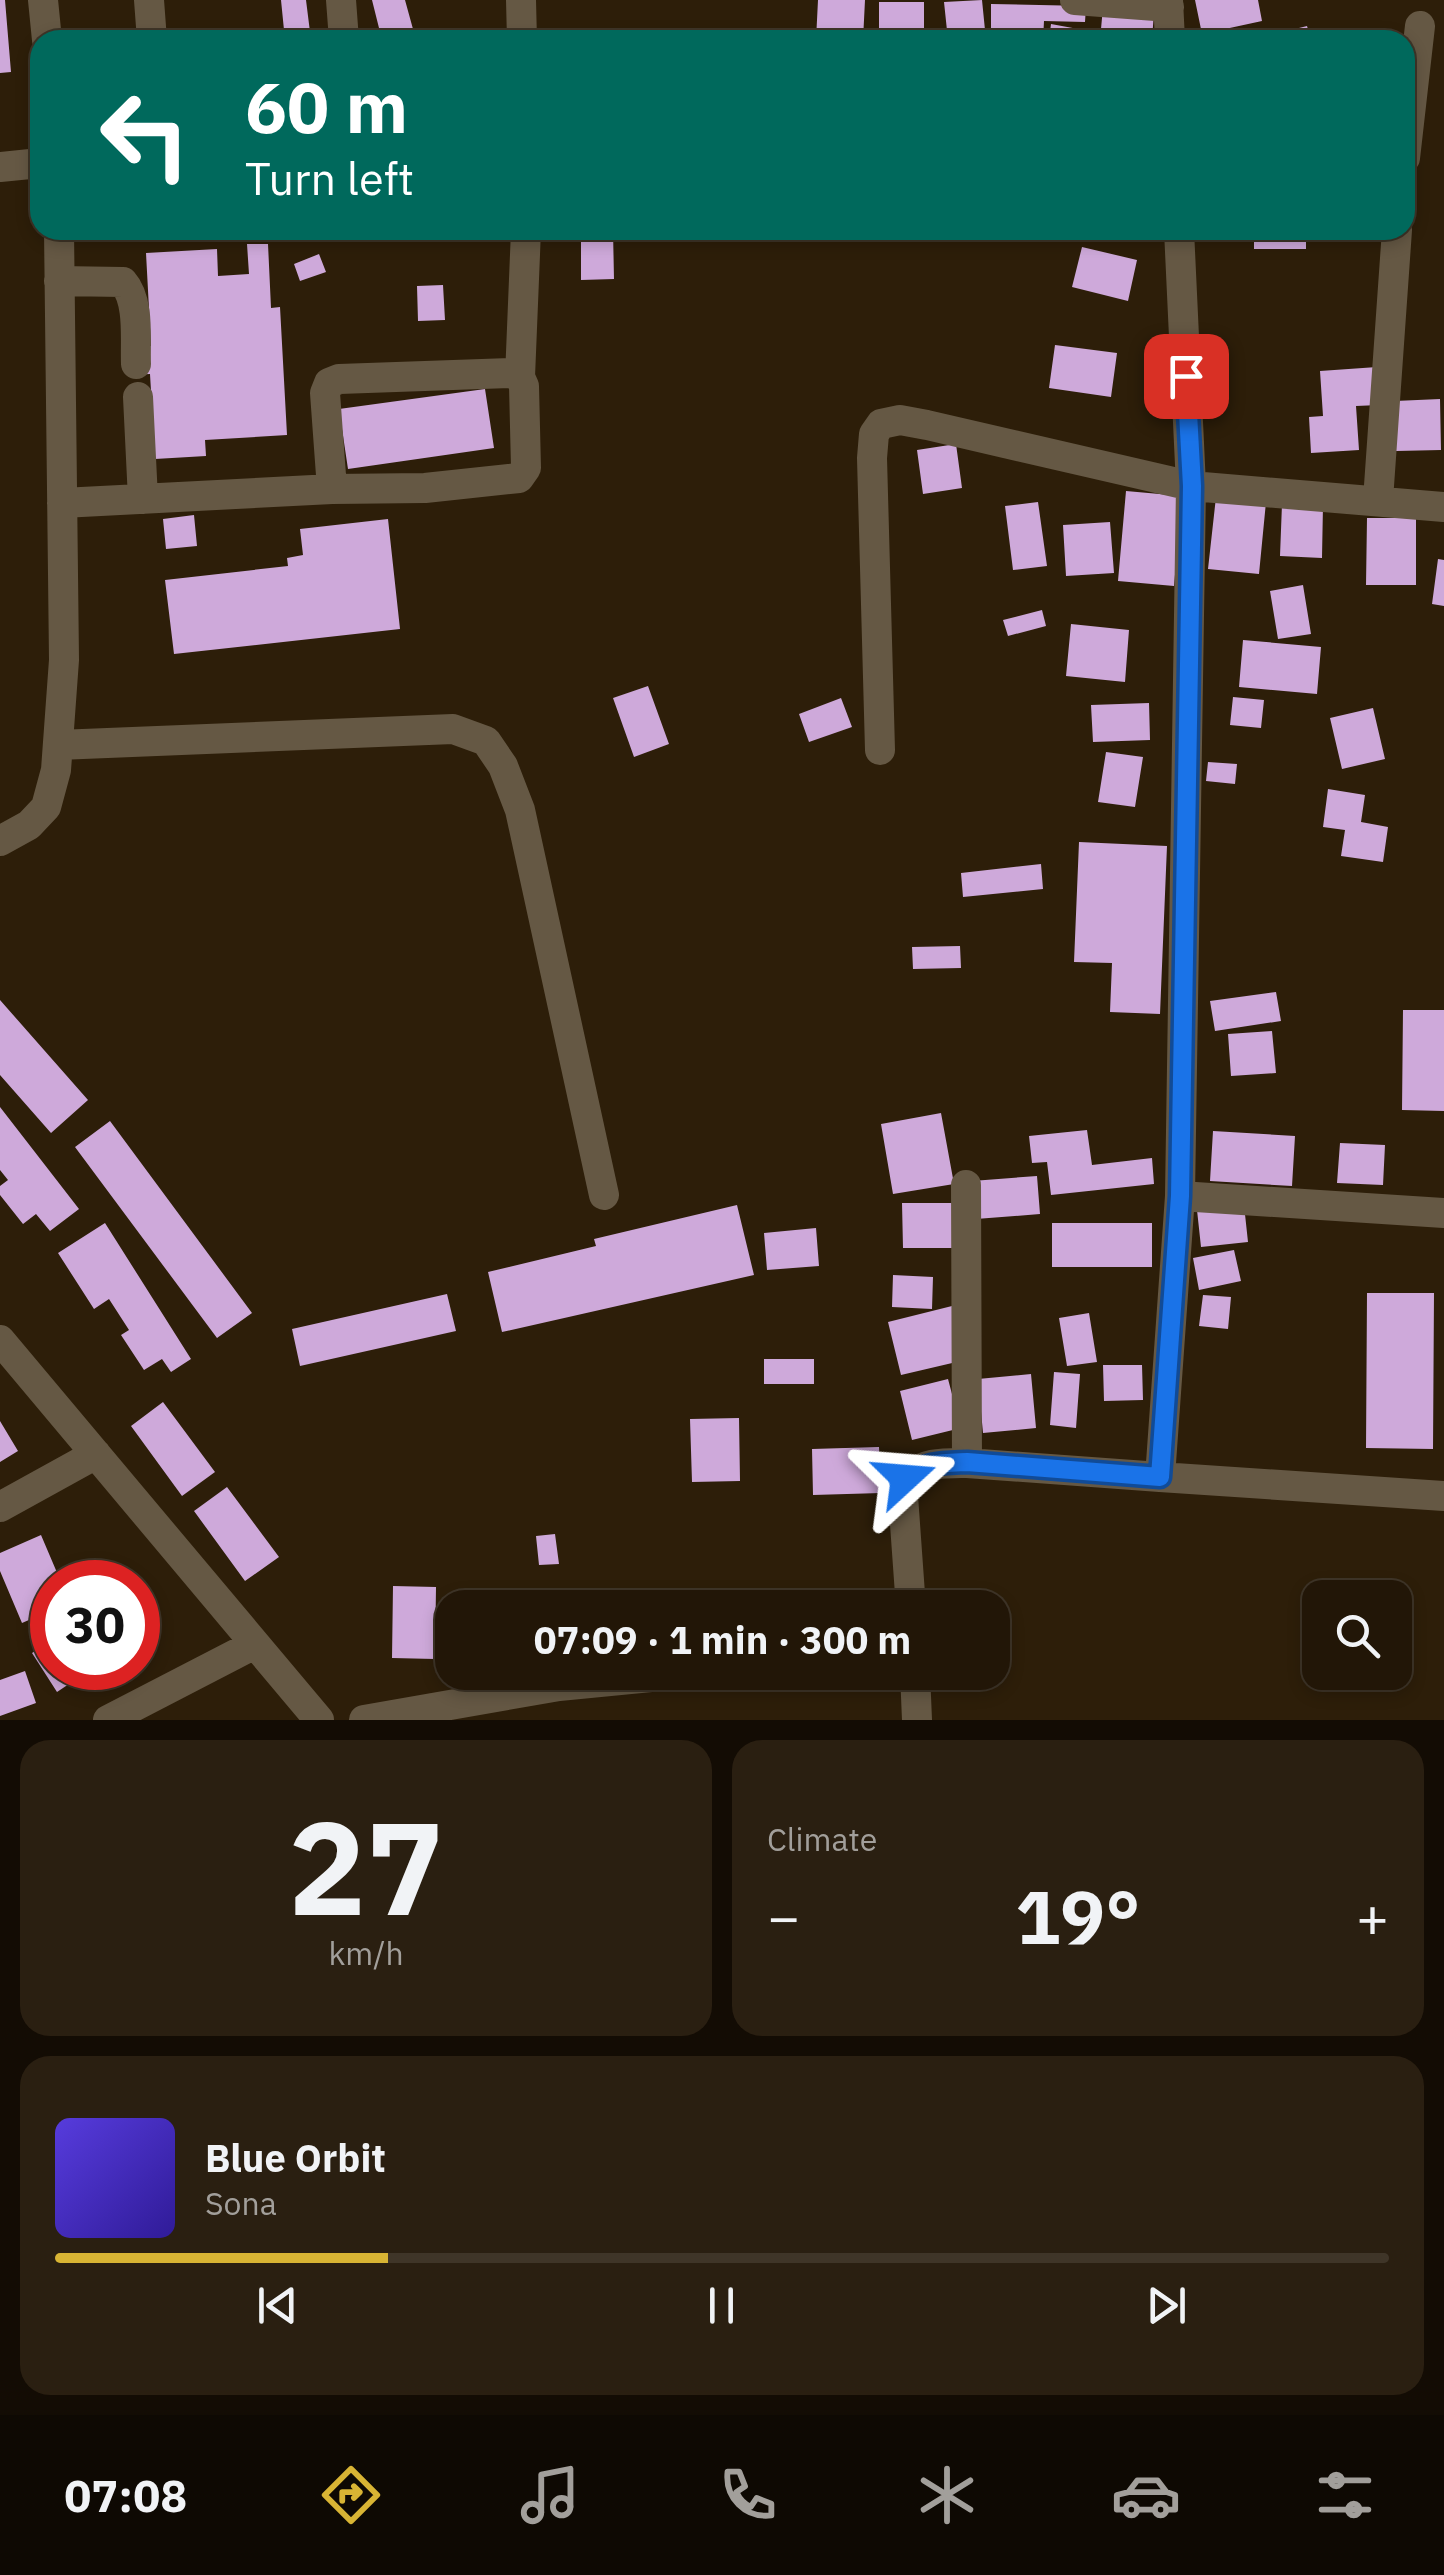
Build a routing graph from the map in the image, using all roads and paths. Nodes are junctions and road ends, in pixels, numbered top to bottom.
1 (43, 0) edge
2 (149, 0) edge
3 (340, 0) edge
4 (520, 0) edge
5 (1075, 0) edge
6 (1168, 3) edge
7 (1420, 26) dead end
8 (46, 30) edge
9 (151, 30) edge
10 (343, 30) edge
11 (522, 30) edge
12 (1169, 30) edge
13 (1415, 70) edge
14 (30, 164) edge
15 (0, 166) edge
16 (59, 240) edge
17 (526, 240) edge
18 (1180, 240) edge
19 (1396, 240) edge
20 (59, 281) junction
21 (136, 364) dead end
22 (520, 377) junction
23 (138, 398) dead end
24 (1192, 486) junction
25 (332, 488) junction
26 (143, 499) junction
27 (1378, 500) junction
28 (62, 503) junction
29 (1444, 508) edge
30 (58, 745) junction
31 (880, 750) dead end
32 (0, 842) edge
33 (966, 1185) dead end
34 (604, 1195) dead end
35 (1180, 1196) junction
36 (1444, 1213) edge
37 (0, 1340) edge
38 (96, 1454) junction
39 (967, 1462) junction
40 (1160, 1477) junction
41 (1444, 1496) edge
42 (0, 1507) edge
43 (910, 1590) edge
44 (255, 1644) junction
45 (535, 1690) edge
46 (916, 1690) edge
47 (108, 1720) edge
48 (319, 1720) edge
49 (364, 1720) edge
50 (917, 1720) edge

1 - 8 street
2 - 9 street
3 - 10 street
4 - 11 street
5 - 6 street
6 - 12 street
7 - 13 street
14 - 15 street
16 - 20 street
17 - 22 street
18 - 24 street
19 - 27 street
20 - 21 street
20 - 28 street
22 - 25 street
22 - 25 street
23 - 26 street
24 - 27 street
24 - 31 street
24 - 35 street
25 - 26 street
26 - 28 street
27 - 29 street
28 - 30 street
30 - 32 street
30 - 34 street
33 - 39 street
35 - 36 street
35 - 40 street
37 - 38 street
38 - 42 street
38 - 44 street
39 - 40 street
39 - 43 street
40 - 41 street
44 - 47 street
44 - 48 street
45 - 49 street
46 - 50 street

